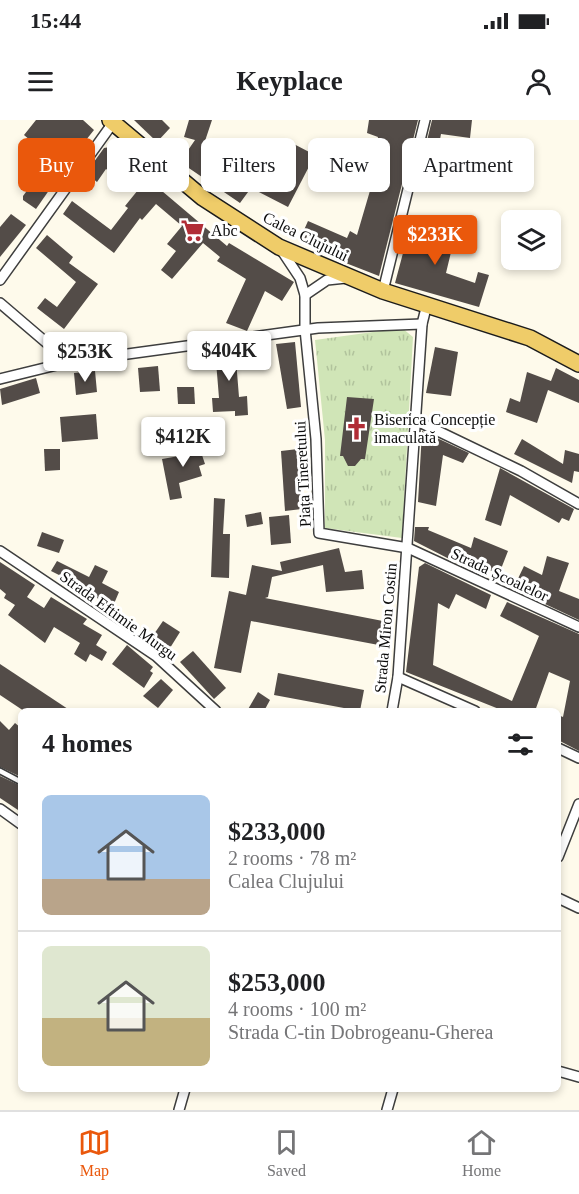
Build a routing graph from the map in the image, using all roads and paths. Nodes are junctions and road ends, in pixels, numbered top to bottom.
1 (425, 120) edge
2 (113, 121) edge
3 (279, 247) junction
4 (350, 277) junction
5 (0, 280) edge
6 (383, 291) junction
7 (305, 295) junction
8 (0, 303) edge
9 (428, 304) junction
10 (422, 324) junction
11 (305, 329) junction
12 (69, 362) junction
13 (579, 364) edge
14 (0, 379) edge
15 (415, 420) junction
16 (579, 504) edge
17 (408, 548) junction
18 (0, 551) edge
19 (579, 627) edge
20 (398, 677) junction
21 (213, 708) edge
22 (393, 708) edge
23 (468, 708) edge
24 (561, 749) edge
25 (579, 758) edge
26 (0, 771) edge
27 (18, 780) edge
28 (579, 804) edge
29 (0, 809) edge
30 (18, 822) edge
31 (561, 849) edge
32 (561, 899) edge
33 (579, 908) edge
34 (561, 1072) edge
35 (579, 1077) edge
36 (184, 1092) edge
37 (392, 1092) edge
38 (178, 1110) edge
39 (387, 1110) edge

1 - 6 street
2 - 3 main road, Calea Clujului
2 - 5 street
3 - 4 main road, Calea Clujului
3 - 7 street, Piața Tineretului
4 - 6 main road, Calea Clujului
4 - 7 street
6 - 9 main road, Calea Clujului
7 - 11 street, Piața Tineretului
8 - 12 street
9 - 10 street
9 - 13 main road, Calea Clujului
10 - 11 street
10 - 15 street
11 - 12 street
11 - 17 street, Piața Tineretului
12 - 14 street
15 - 16 street
15 - 17 street
17 - 19 street, Strada Școalelor
17 - 20 street, Strada Miron Costin
18 - 21 street, Strada Eftimie Murgu
20 - 22 street, Strada Miron Costin
20 - 23 street
24 - 25 street
26 - 27 lane
28 - 31 street
29 - 30 street
32 - 33 street
34 - 35 street
36 - 38 street
37 - 39 street

